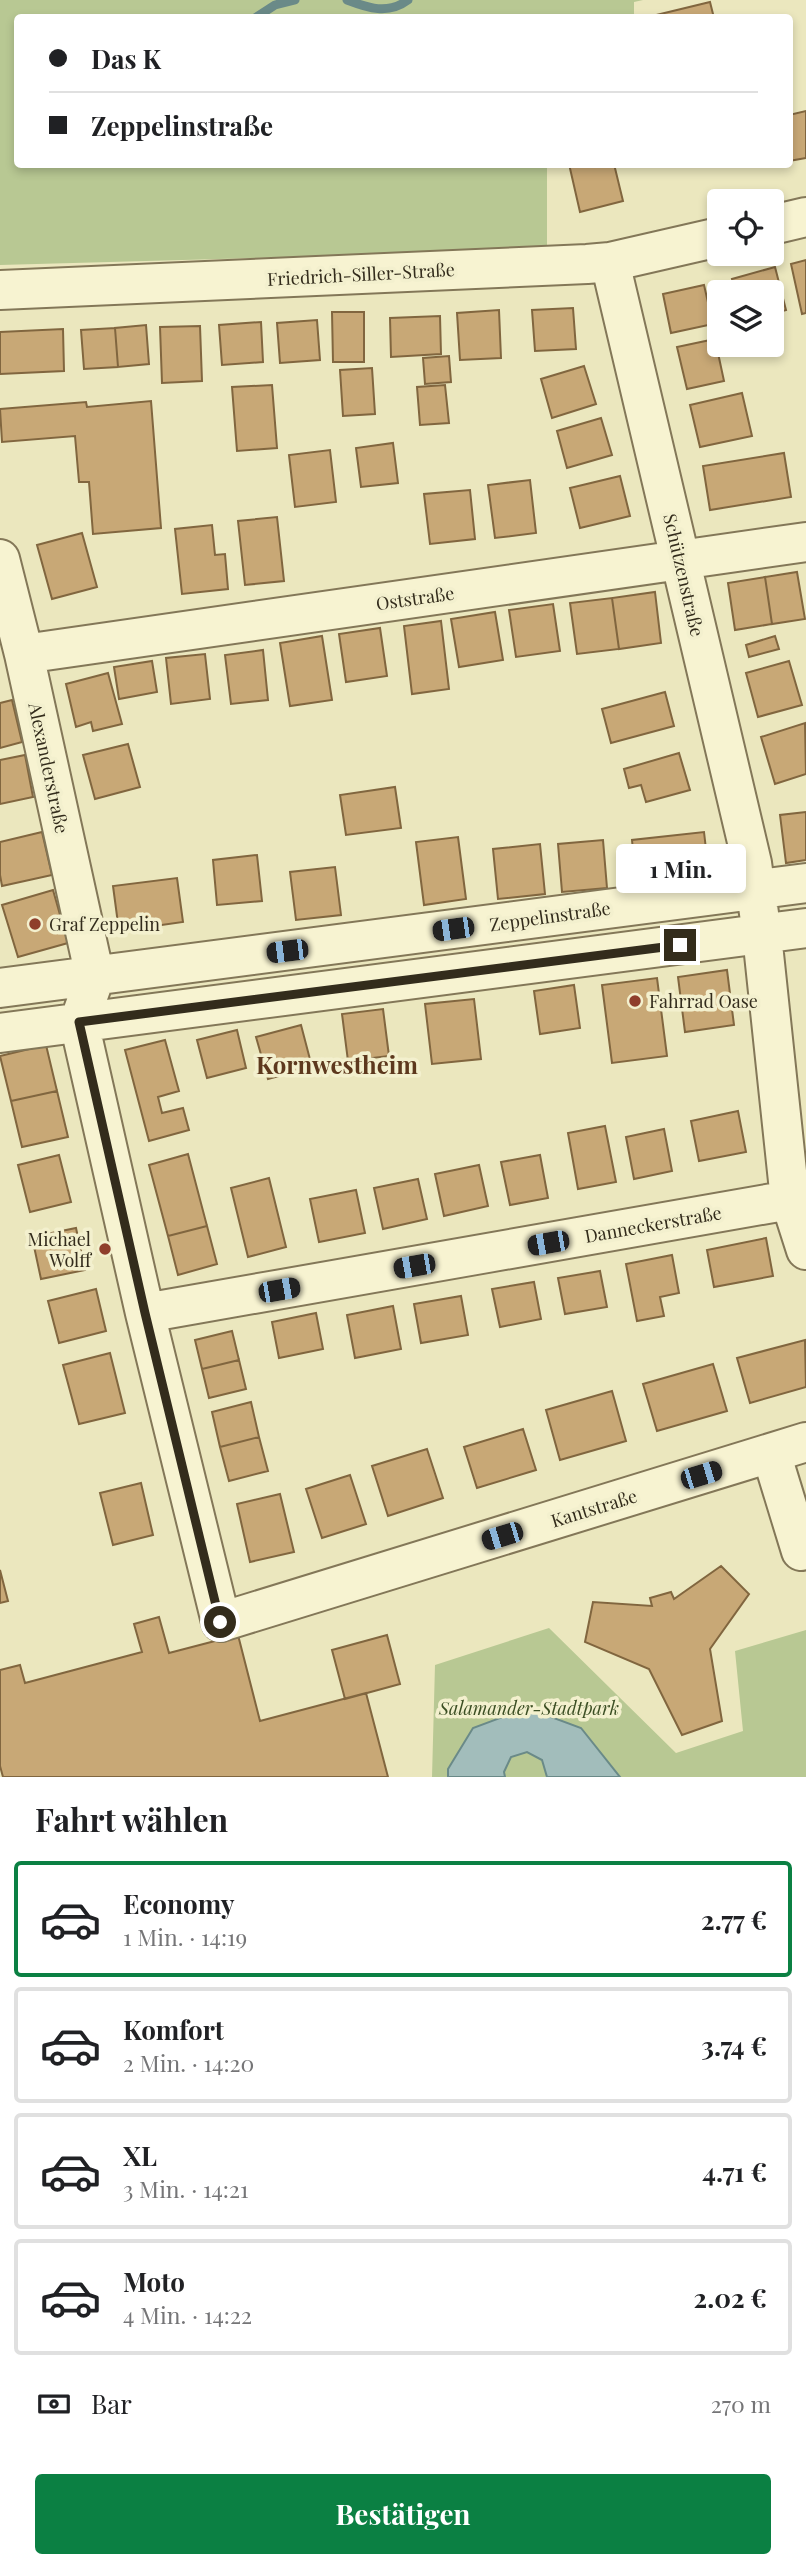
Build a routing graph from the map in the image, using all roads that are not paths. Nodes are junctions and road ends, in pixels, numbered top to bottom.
1 (806, 217) edge
2 (784, 222) edge
3 (707, 240) edge
4 (610, 262) junction
5 (0, 290) edge
6 (806, 542) edge
7 (0, 559) edge
8 (680, 559) junction
9 (24, 654) junction
10 (806, 883) edge
11 (755, 889) junction
12 (806, 928) edge
13 (762, 935) junction
14 (95, 976) junction
15 (0, 988) edge
16 (79, 1022) junction
17 (0, 1033) edge
18 (790, 1200) junction
19 (806, 1250) edge
20 (145, 1313) junction
21 (789, 1448) edge
22 (801, 1551) dead end

1 - 2 street
3 - 4 street, Friedrich-Siller-Straße
4 - 5 street, Friedrich-Siller-Straße
4 - 8 street, Schützenstraße
6 - 8 street, Oststraße
7 - 9 street, Alexanderstraße
8 - 9 street, Oststraße
8 - 11 street, Schützenstraße
9 - 14 street, Alexanderstraße
10 - 11 street, Zeppelinstraße
11 - 13 street
11 - 14 street, Zeppelinstraße
12 - 13 street
13 - 16 street
13 - 18 street
14 - 15 street, Zeppelinstraße
14 - 16 street
16 - 17 street
16 - 20 street
18 - 19 street
18 - 20 street, Danneckerstraße
20 - 21 street, Kantstraße
21 - 22 street

